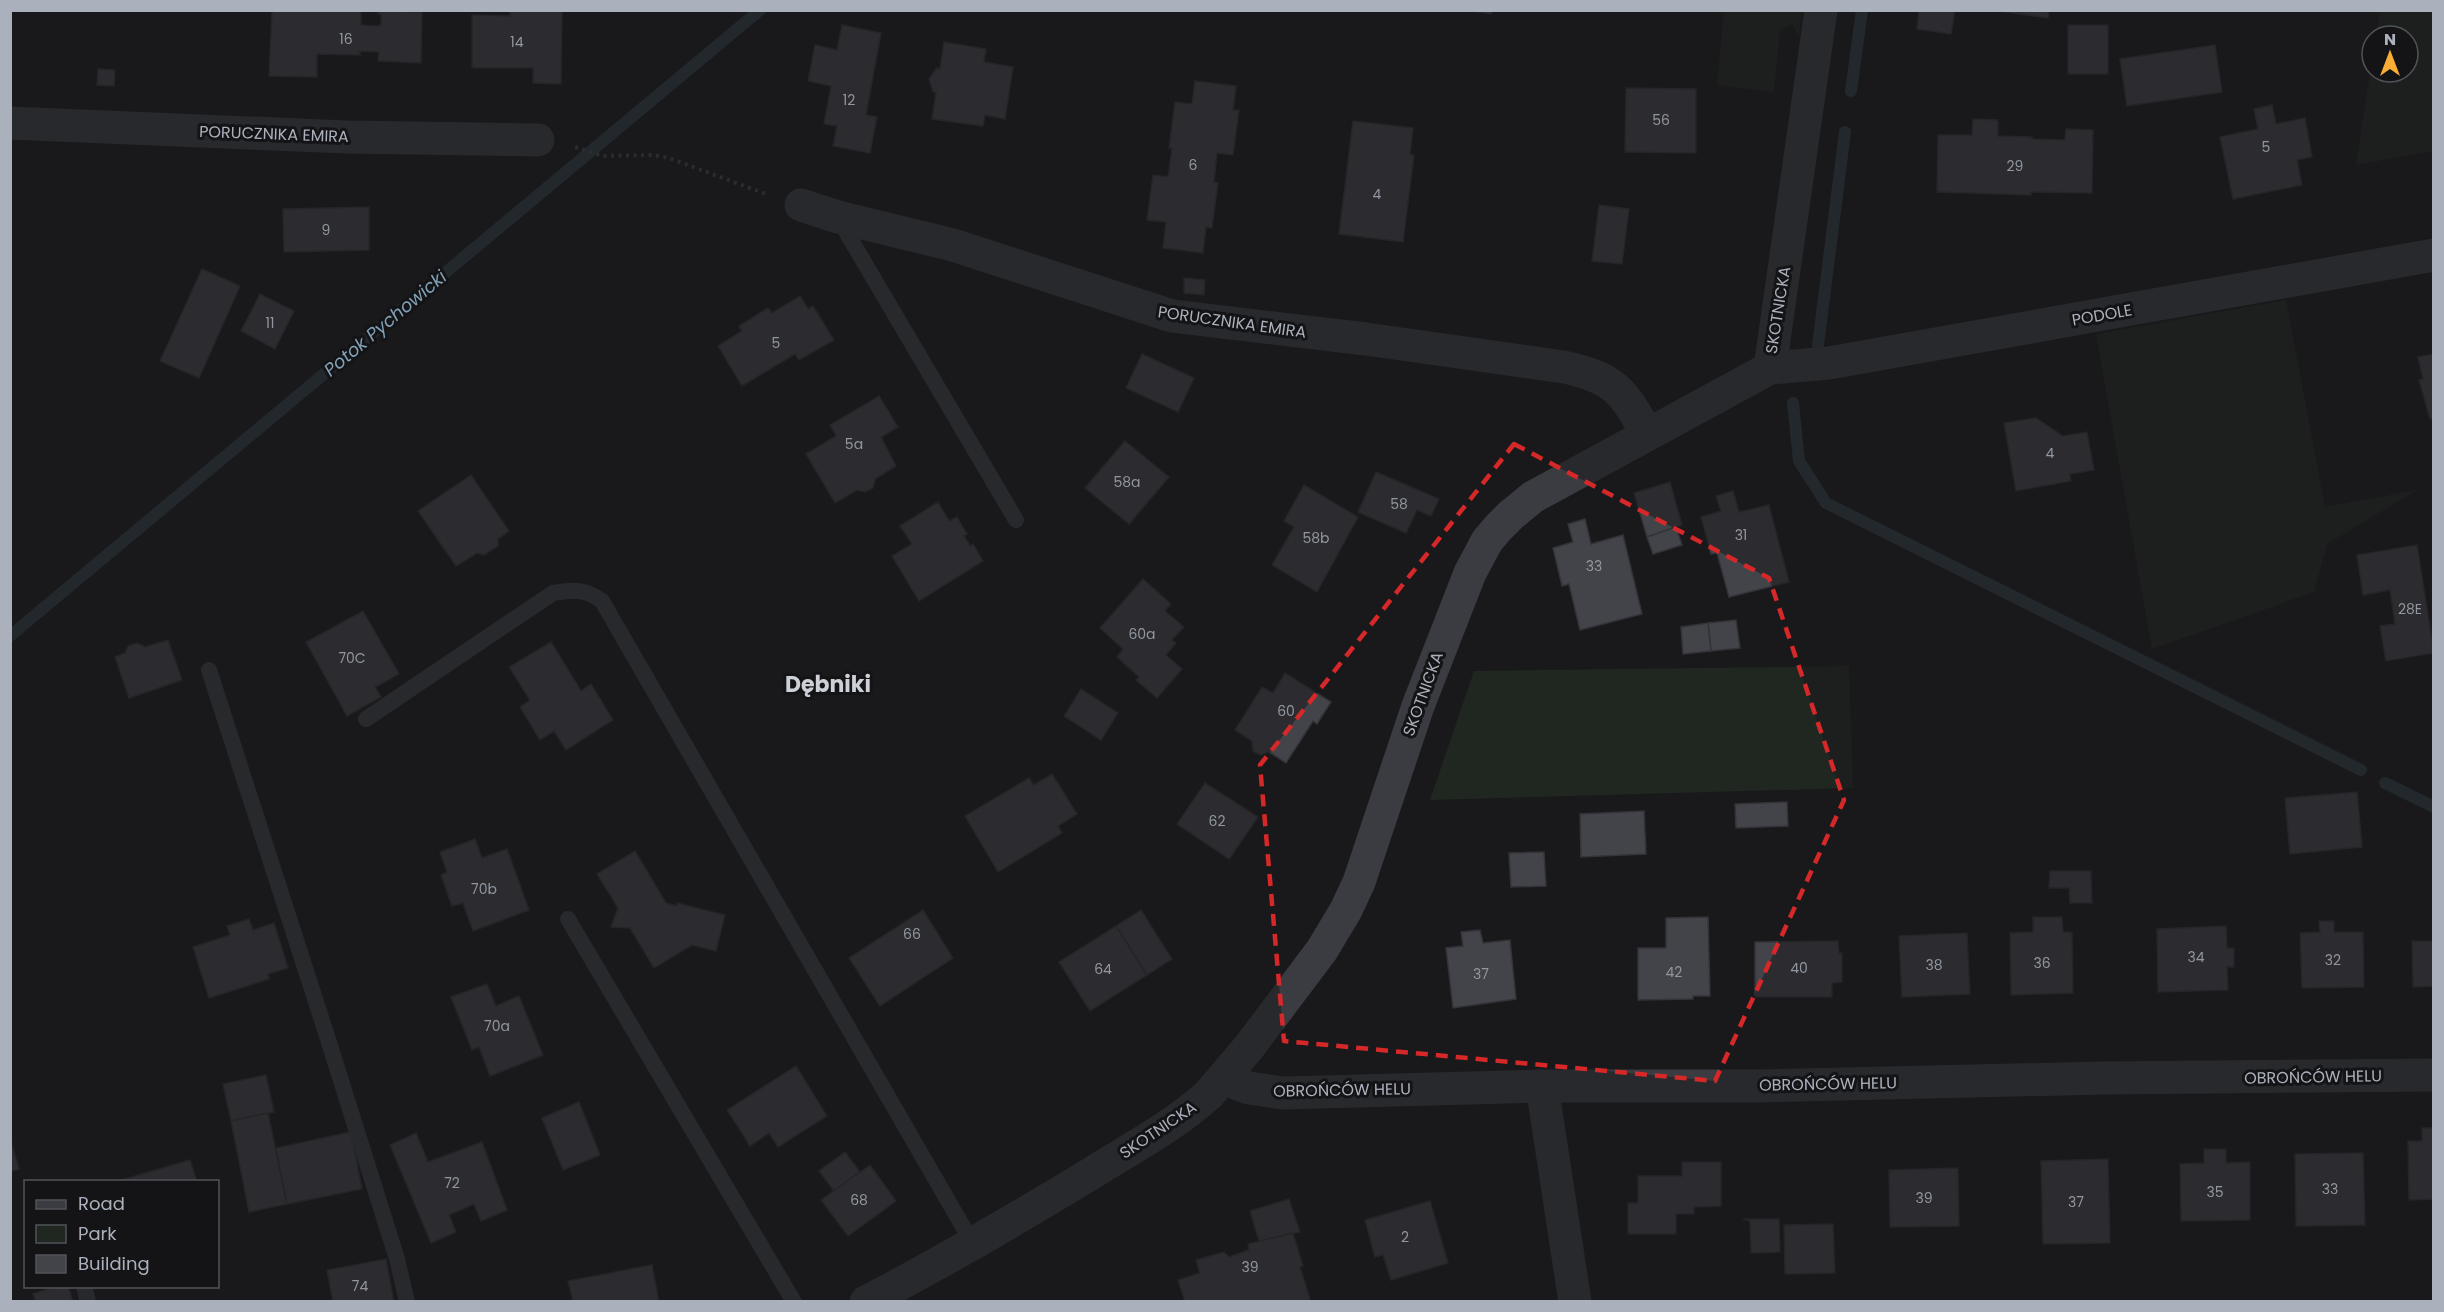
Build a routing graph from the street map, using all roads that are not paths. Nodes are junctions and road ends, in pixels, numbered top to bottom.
1 (1821, 10) edge
2 (10, 123) edge
3 (538, 140) dead end
4 (801, 205) road end
5 (838, 217) junction
6 (2433, 255) edge
7 (1770, 368) junction
8 (1647, 434) junction
9 (1016, 520) dead end
10 (209, 670) dead end
11 (366, 719) dead end
12 (568, 919) dead end
13 (2433, 1075) edge
14 (1224, 1079) junction
15 (1542, 1086) junction
16 (974, 1244) junction
17 (407, 1302) edge
18 (794, 1302) edge
19 (866, 1302) edge
20 (1575, 1302) edge

1 - 7 street, SKOTNICKA
2 - 3 street, PORUCZNIKA EMIRA
4 - 5 street, PORUCZNIKA EMIRA
5 - 8 street, PORUCZNIKA EMIRA
5 - 9 lane
6 - 7 street, PODOLE
7 - 8 street, SKOTNICKA
8 - 14 street, SKOTNICKA
10 - 17 lane
11 - 16 lane
12 - 18 lane
13 - 15 street, OBROŃCÓW HELU
14 - 15 street, OBROŃCÓW HELU
14 - 16 street, SKOTNICKA
15 - 20 street
16 - 19 street, SKOTNICKA

